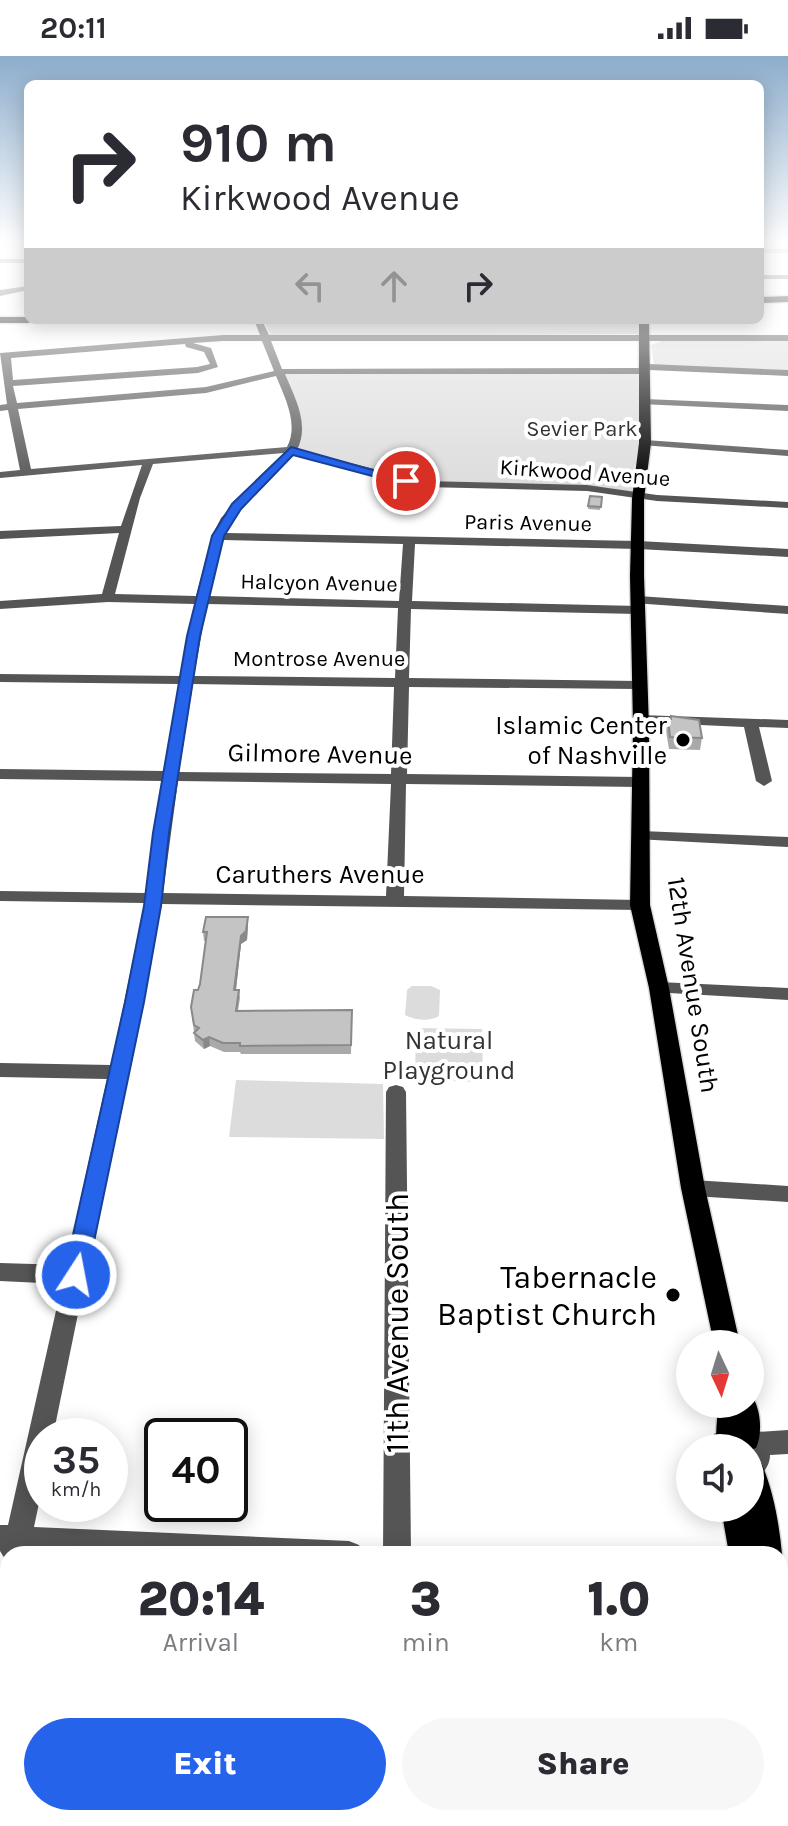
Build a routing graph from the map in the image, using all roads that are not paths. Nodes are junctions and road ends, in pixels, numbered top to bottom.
1 (260, 325) edge
2 (644, 325) edge
3 (265, 337) junction
4 (644, 338) junction
5 (788, 338) edge
6 (178, 340) junction
7 (3, 356) edge
8 (643, 369) junction
9 (280, 371) junction
10 (788, 373) edge
11 (8, 383) junction
12 (645, 402) junction
13 (13, 407) junction
14 (0, 408) edge
15 (788, 408) edge
16 (645, 443) junction
17 (291, 451) junction
18 (788, 453) edge
19 (149, 461) junction
20 (26, 472) junction
21 (0, 475) edge
22 (639, 496) junction
23 (788, 505) edge
24 (126, 529) junction
25 (0, 535) edge
26 (218, 536) junction
27 (409, 540) junction
28 (638, 545) junction
29 (788, 553) edge
30 (108, 598) junction
31 (203, 600) junction
32 (0, 605) edge
33 (406, 605) junction
34 (638, 605) junction
35 (788, 610) edge
36 (0, 678) edge
37 (187, 680) junction
38 (403, 682) junction
39 (638, 685) junction
40 (640, 719) junction
41 (750, 722) junction
42 (788, 724) edge
43 (0, 774) edge
44 (171, 777) junction
45 (400, 779) junction
46 (764, 781) dead end
47 (639, 782) junction
48 (641, 836) junction
49 (788, 842) edge
50 (0, 896) edge
51 (153, 899) junction
52 (395, 901) junction
53 (640, 905) junction
54 (659, 988) junction
55 (788, 994) edge
56 (0, 1070) edge
57 (118, 1072) junction
58 (396, 1092) dead end
59 (693, 1188) junction
60 (788, 1194) edge
61 (0, 1272) edge
62 (76, 1275) junction
63 (723, 1330) edge
64 (788, 1442) edge
65 (764, 1447) edge
66 (738, 1522) edge
67 (764, 1522) edge
68 (11, 1544) edge
69 (79, 1546) edge
70 (397, 1546) edge
71 (743, 1546) edge
72 (766, 1546) edge

1 - 3 street
2 - 4 main road, 12th Avenue South
3 - 4 street
3 - 6 street
3 - 9 street
4 - 5 street
4 - 8 main road, 12th Avenue South
6 - 7 street
6 - 11 street
7 - 11 street
8 - 9 street
8 - 10 street
8 - 12 main road, 12th Avenue South
9 - 13 street
9 - 17 street
11 - 13 street
12 - 15 street
12 - 16 main road, 12th Avenue South
13 - 14 street
13 - 20 street
16 - 18 street
16 - 22 main road, 12th Avenue South
17 - 19 street, Kirkwood Avenue
17 - 22 street, Kirkwood Avenue
17 - 26 street
19 - 20 street, Kirkwood Avenue
19 - 24 street
20 - 21 street, Kirkwood Avenue
22 - 23 street, Kirkwood Avenue
22 - 28 main road, 12th Avenue South
24 - 25 street
24 - 30 street
26 - 27 street, Paris Avenue
26 - 31 street
27 - 28 street, Paris Avenue
27 - 33 street
28 - 29 street, Paris Avenue
28 - 34 main road, 12th Avenue South
30 - 31 street, Halcyon Avenue
30 - 32 street, Halcyon Avenue
31 - 33 street, Halcyon Avenue
31 - 37 street
33 - 34 street, Halcyon Avenue
33 - 38 street
34 - 35 street, Halcyon Avenue
34 - 39 main road, 12th Avenue South
36 - 37 street, Montrose Avenue
37 - 38 street, Montrose Avenue
37 - 44 street
38 - 39 street, Montrose Avenue
38 - 45 street
39 - 40 main road, 12th Avenue South
40 - 41 street
40 - 47 main road, 12th Avenue South
41 - 42 street
41 - 46 street
43 - 44 street, Gilmore Avenue
44 - 45 street, Gilmore Avenue
44 - 51 street
45 - 47 street, Gilmore Avenue
45 - 52 street
47 - 48 main road, 12th Avenue South
48 - 49 street
48 - 53 main road, 12th Avenue South
50 - 51 street, Caruthers Avenue
51 - 52 street, Caruthers Avenue
51 - 57 street
52 - 53 street, Caruthers Avenue
53 - 54 main road, 12th Avenue South
54 - 55 street
54 - 59 main road, 12th Avenue South
56 - 57 street
57 - 62 street
58 - 70 street, 11th Avenue South
59 - 60 street
59 - 63 main road, 12th Avenue South
61 - 62 street
62 - 68 street
64 - 65 street
66 - 71 main road
67 - 72 main road
68 - 69 street

